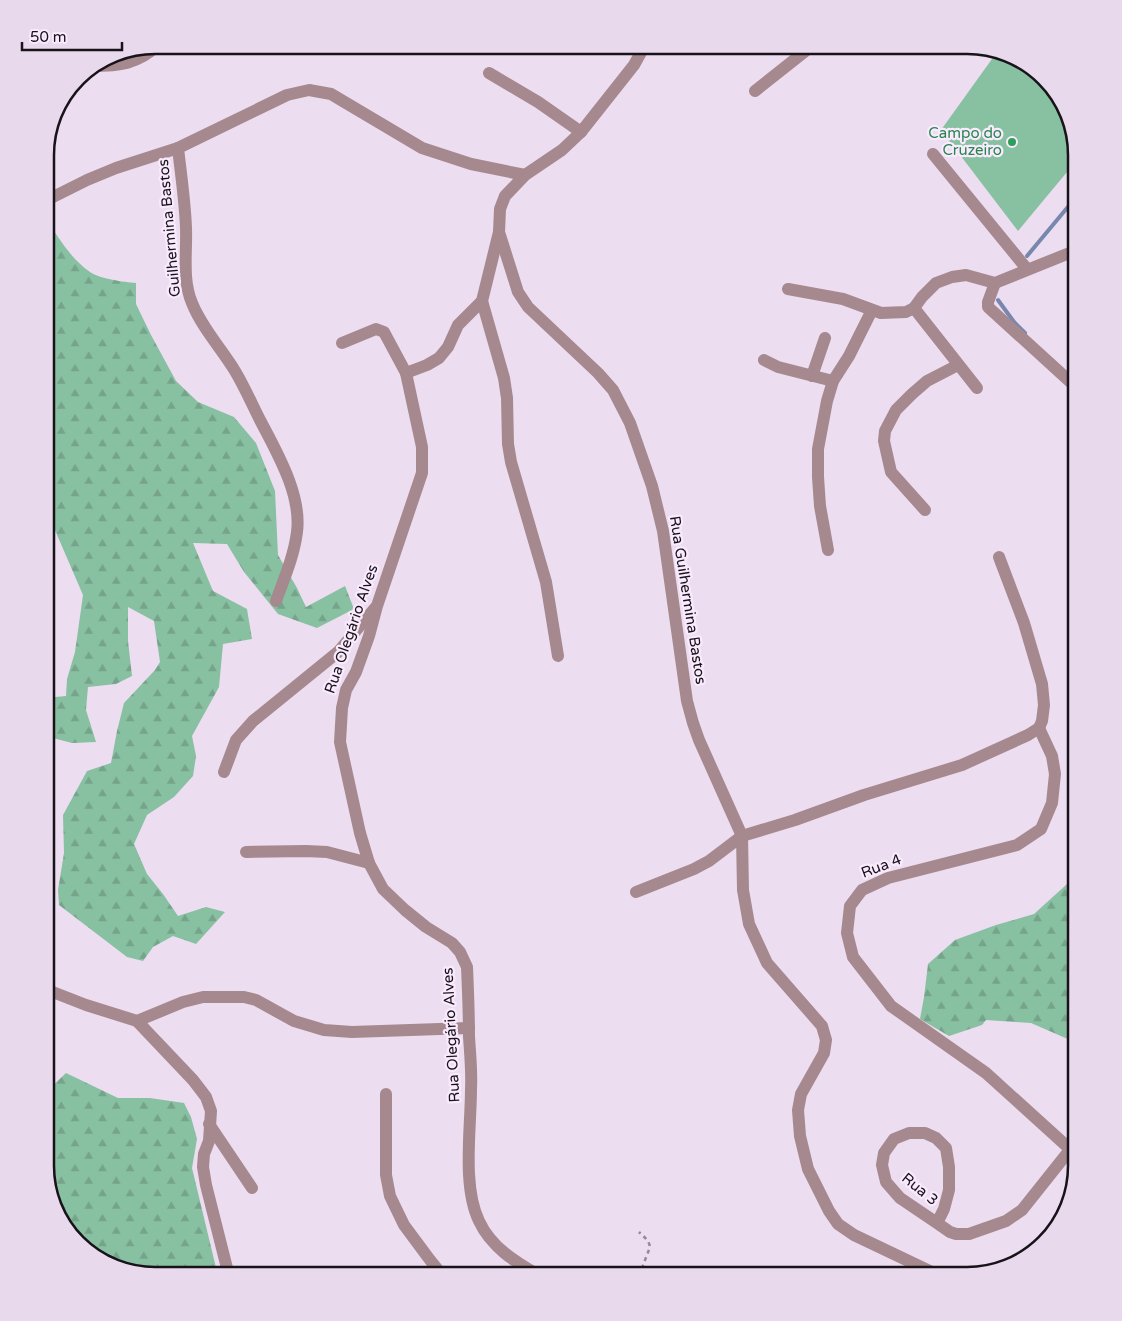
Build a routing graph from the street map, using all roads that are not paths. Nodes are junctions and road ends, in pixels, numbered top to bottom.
1 (640, 54) edge
2 (802, 54) edge
3 (148, 55) edge
4 (107, 66) edge
5 (489, 73) dead end
6 (755, 91) dead end
7 (581, 132) junction
8 (178, 148) junction
9 (933, 154) dead end
10 (525, 175) junction
11 (54, 196) edge
12 (499, 232) junction
13 (1068, 253) edge
14 (1027, 269) junction
15 (995, 283) junction
16 (788, 289) dead end
17 (482, 301) junction
18 (914, 308) junction
19 (872, 310) junction
20 (825, 338) dead end
21 (342, 343) dead end
22 (764, 360) dead end
23 (958, 365) junction
24 (406, 373) junction
25 (812, 376) junction
26 (1068, 380) edge
27 (833, 381) junction
28 (977, 388) dead end
29 (925, 510) dead end
30 (828, 550) dead end
31 (999, 557) dead end
32 (276, 601) dead end
33 (377, 606) junction
34 (558, 656) dead end
35 (1039, 728) junction
36 (224, 772) dead end
37 (742, 836) junction
38 (246, 852) dead end
39 (370, 863) junction
40 (636, 892) dead end
41 (54, 993) edge
42 (137, 1021) junction
43 (469, 1028) junction
44 (386, 1094) dead end
45 (209, 1124) junction
46 (1068, 1140) edge
47 (1068, 1152) edge
48 (252, 1188) dead end
49 (937, 1223) junction
50 (227, 1267) edge
51 (435, 1267) edge
52 (525, 1267) edge
53 (921, 1267) edge

1 - 7 street, Rua Guilhermina Bastos
2 - 6 street
3 - 4 street
5 - 7 street
7 - 10 street, Rua Guilhermina Bastos
8 - 10 street, Guilhermina Bastos
8 - 11 street
8 - 32 street, Guilhermina Bastos
9 - 14 street
10 - 12 street, Rua Guilhermina Bastos
12 - 17 street
12 - 37 street, Rua Guilhermina Bastos
13 - 14 street
14 - 15 street
15 - 18 street
15 - 26 street
16 - 19 street
17 - 24 street
17 - 34 street
18 - 19 street
18 - 23 street
19 - 27 street
20 - 25 street
21 - 24 street, Rua Olegário Alves
22 - 25 street
23 - 28 street
23 - 29 street
24 - 33 street, Rua Olegário Alves
25 - 27 street
27 - 30 street
31 - 35 street
33 - 36 street
33 - 39 street, Rua Olegário Alves
35 - 37 street
35 - 46 street, Rua 4
37 - 40 street
37 - 53 street
38 - 39 street
39 - 43 street, Rua Olegário Alves
41 - 42 street
42 - 43 street
42 - 45 street
43 - 52 street, Rua Olegário Alves
44 - 51 street
45 - 48 street
45 - 50 street
47 - 49 street, Rua 3
49 - 49 street, Rua 3

